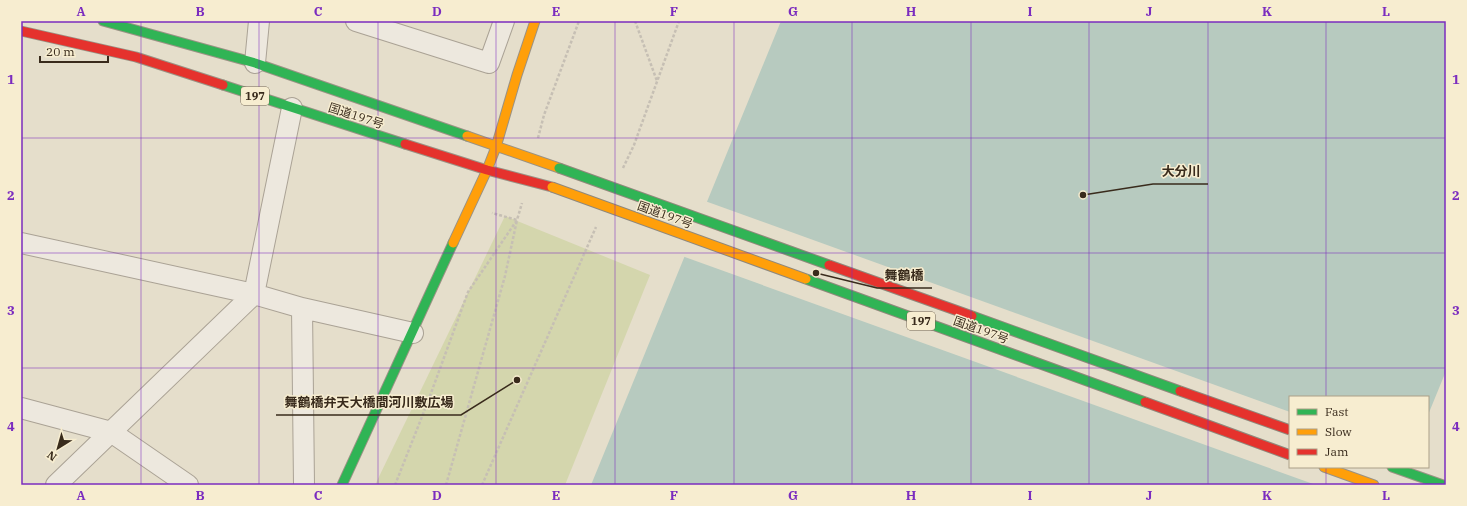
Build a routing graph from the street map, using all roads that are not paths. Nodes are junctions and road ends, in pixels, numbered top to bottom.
1 (103, 21) edge
2 (259, 21) edge
3 (356, 21) edge
4 (504, 21) edge
5 (535, 21) edge
6 (21, 31) edge
7 (255, 63) junction
8 (292, 108) junction
9 (496, 147) junction
10 (487, 170) junction
11 (21, 243) edge
12 (254, 294) junction
13 (302, 308) junction
14 (412, 334) junction
15 (21, 408) edge
16 (1289, 430) edge
17 (111, 432) junction
18 (1289, 454) edge
19 (1327, 468) edge
20 (1395, 468) edge
21 (56, 485) edge
22 (188, 485) edge
23 (304, 485) edge
24 (342, 485) edge
25 (1374, 485) edge
26 (1443, 485) edge

1 - 7 main road, 国道197号 / 197
2 - 7 street
3 - 4 street
5 - 9 main road
6 - 8 main road, 国道197号 / 197
7 - 9 main road, 国道197号 / 197
8 - 10 main road, 国道197号 / 197
8 - 12 street
9 - 10 main road
9 - 16 main road, 国道197号 / 197, bridge
10 - 14 main road
10 - 18 main road, 国道197号 / 197, bridge
11 - 12 street
12 - 13 street
12 - 17 street
13 - 14 street
13 - 23 street
14 - 24 main road
15 - 17 street
17 - 21 street
17 - 22 street
19 - 25 main road
20 - 26 main road

